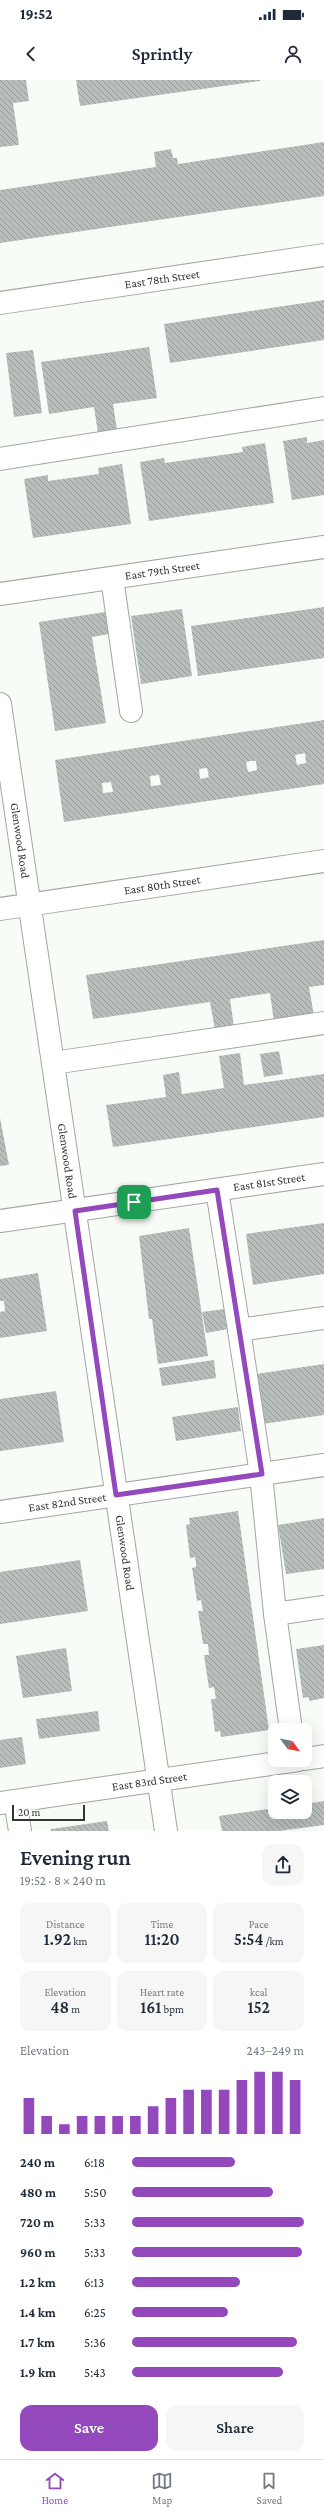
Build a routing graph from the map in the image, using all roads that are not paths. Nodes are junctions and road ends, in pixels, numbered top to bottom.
1 (324, 256) edge
2 (0, 303) edge
3 (324, 408) edge
4 (0, 459) edge
5 (324, 547) edge
6 (112, 578) junction
7 (0, 594) edge
8 (0, 704) edge
9 (131, 711) dead end
10 (4, 752) edge
11 (324, 861) edge
12 (30, 904) junction
13 (0, 908) edge
14 (324, 1023) edge
15 (53, 1063) junction
16 (324, 1174) edge
17 (217, 1190) junction
18 (75, 1211) junction
19 (0, 1221) edge
20 (324, 1318) edge
21 (239, 1330) junction
22 (324, 1465) edge
23 (262, 1474) junction
24 (116, 1495) junction
25 (0, 1512) edge
26 (324, 1607) edge
27 (275, 1614) junction
28 (290, 1723) edge
29 (324, 1756) edge
30 (312, 1758) edge
31 (268, 1764) edge
32 (158, 1780) junction
33 (7, 1802) edge
34 (20, 1831) edge
35 (166, 1831) edge

1 - 2 street, East 78th Street
3 - 4 street
5 - 6 street, East 79th Street
6 - 7 street, East 79th Street
6 - 9 street
8 - 10 street, Glenwood Road
10 - 12 street, Glenwood Road
11 - 12 street, East 80th Street
12 - 13 street, East 80th Street
12 - 15 street, Glenwood Road
14 - 15 street
15 - 18 street, Glenwood Road
16 - 17 street, East 81st Street
17 - 18 street, East 81st Street
17 - 21 street
18 - 19 street, East 81st Street
18 - 24 street, Glenwood Road
20 - 21 street
21 - 23 street
22 - 23 street, East 82nd Street
23 - 24 street, East 82nd Street
23 - 27 street
24 - 25 street, East 82nd Street
24 - 32 street, Glenwood Road
26 - 27 street
27 - 28 street
29 - 30 street
31 - 32 street, East 83rd Street
32 - 33 street, East 83rd Street
32 - 35 street, Glenwood Road
33 - 34 street

